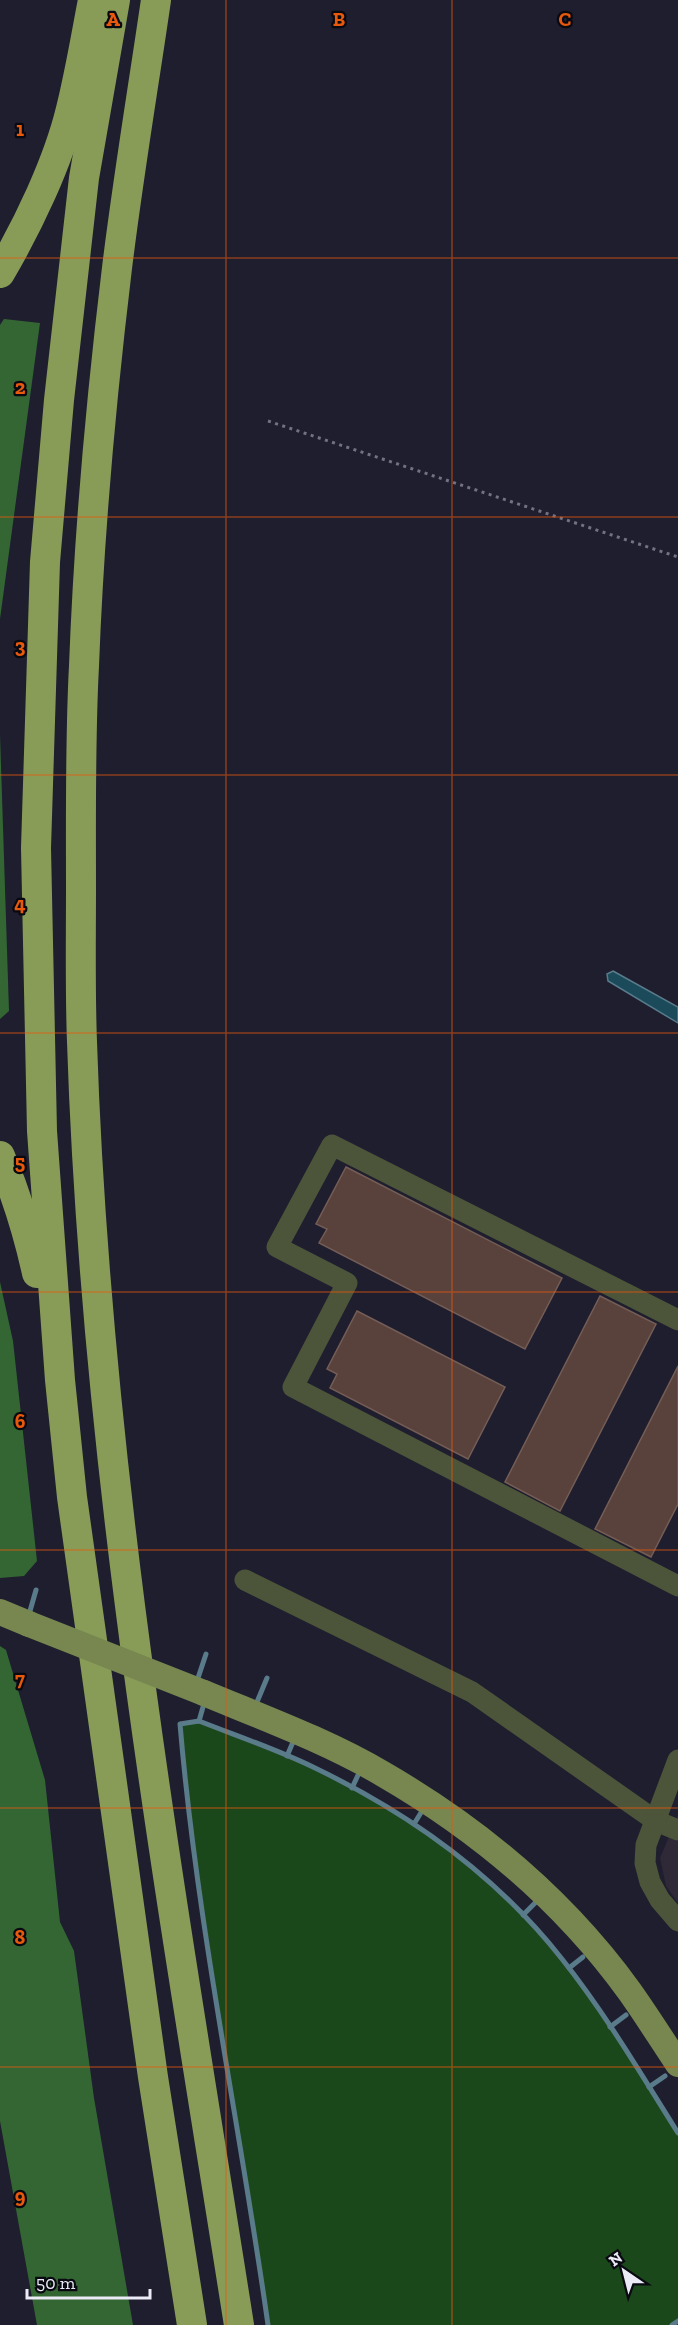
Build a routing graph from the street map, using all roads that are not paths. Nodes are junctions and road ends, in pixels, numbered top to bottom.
1 (93, 0) edge
2 (115, 0) edge
3 (156, 0) edge
4 (0, 273) edge
5 (0, 1156) edge
6 (678, 1320) edge
7 (60, 1380) junction
8 (245, 1580) dead end
9 (678, 1587) edge
10 (0, 1612) edge
11 (678, 1760) edge
12 (656, 1821) junction
13 (678, 1830) edge
14 (678, 1921) edge
15 (678, 2064) edge
16 (221, 2212) junction
17 (192, 2325) edge
18 (239, 2325) edge
19 (254, 2325) edge

1 - 4 highway
2 - 7 highway
3 - 16 highway
5 - 7 highway
6 - 9 lane
7 - 17 highway
8 - 12 lane
10 - 15 main road, bridge
11 - 12 lane
12 - 13 lane
12 - 14 lane
16 - 18 highway
16 - 19 highway

